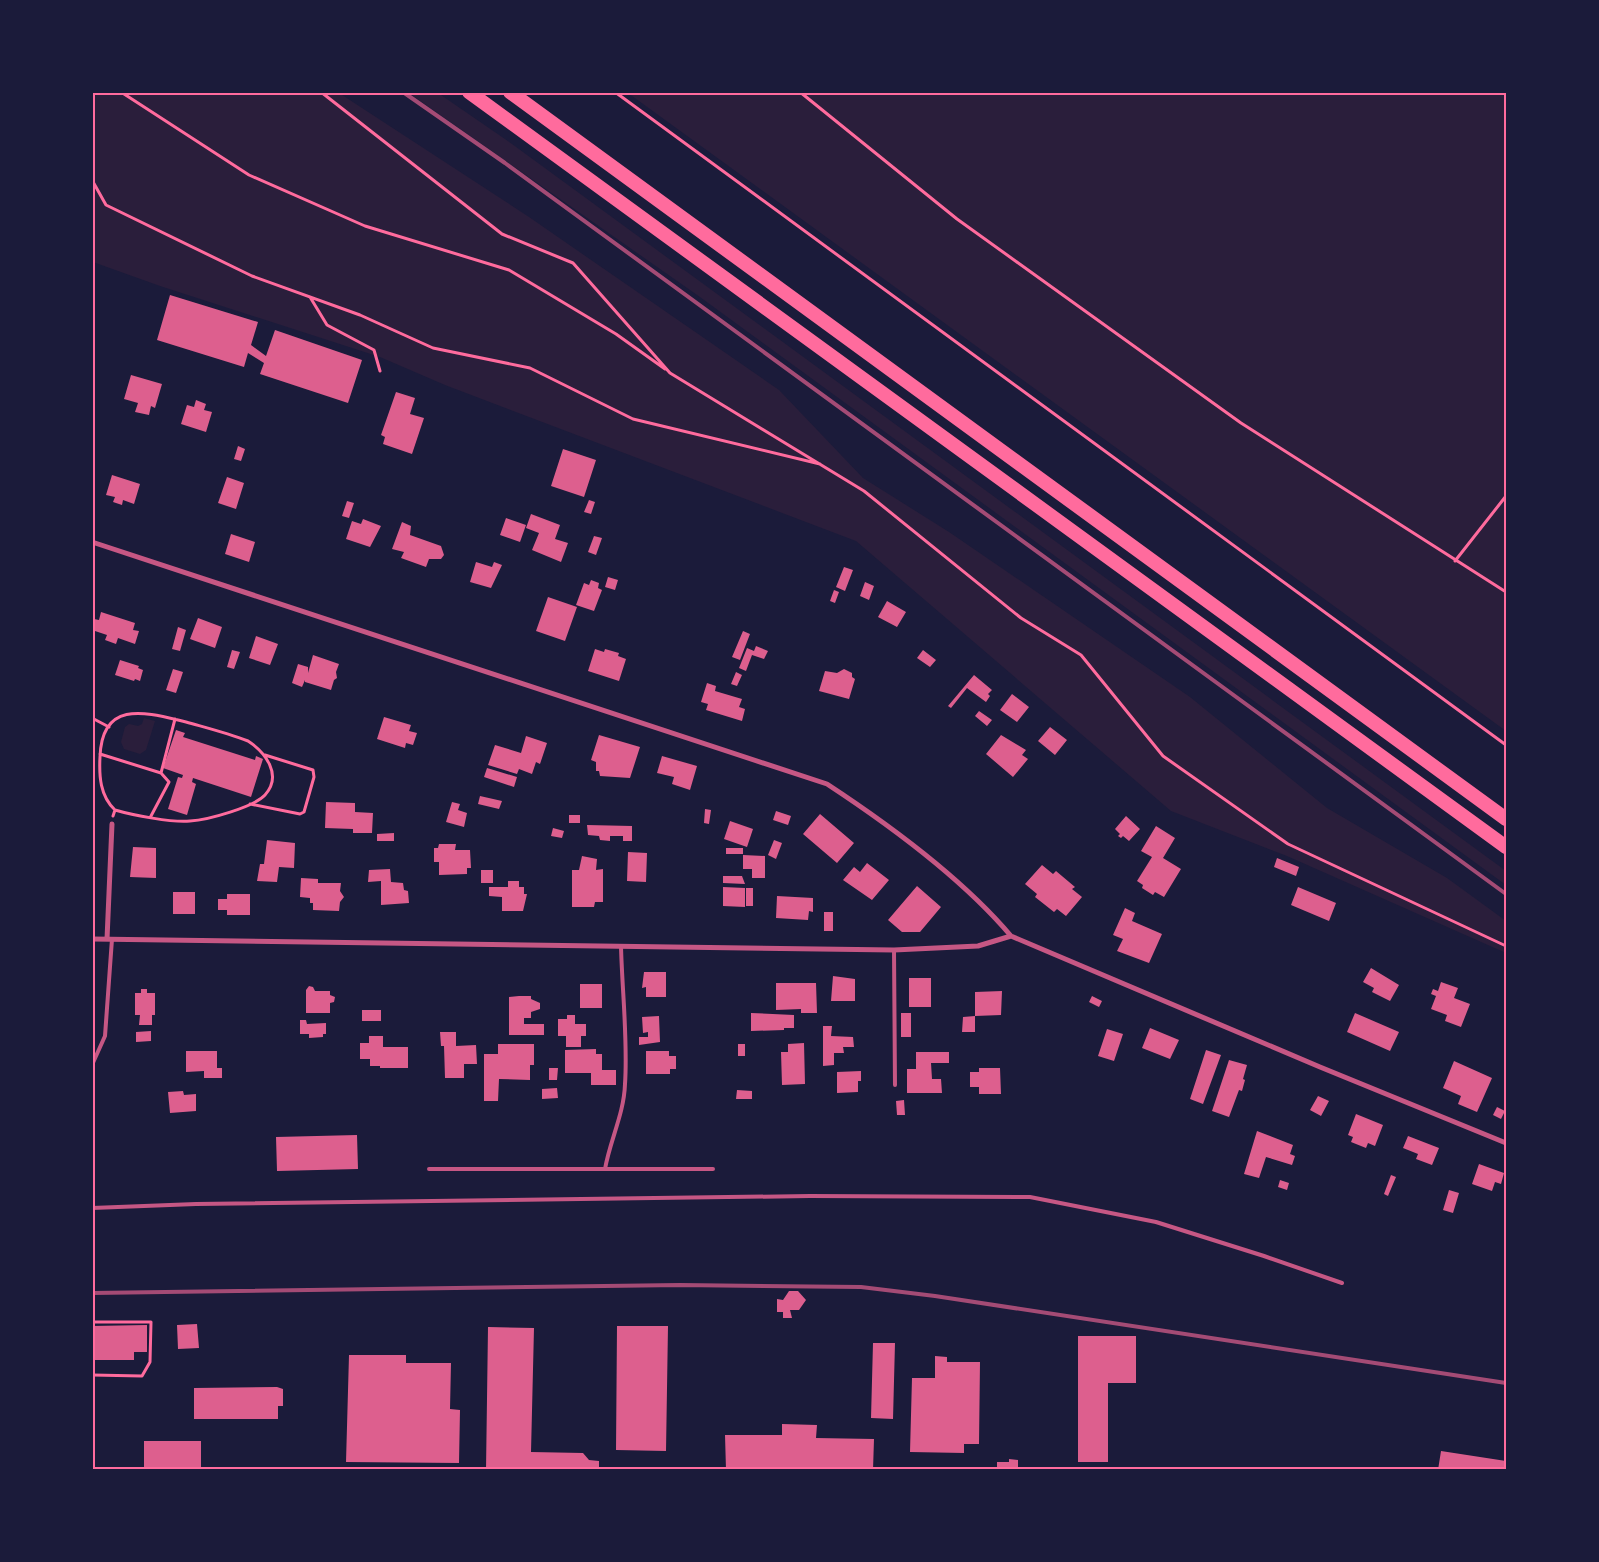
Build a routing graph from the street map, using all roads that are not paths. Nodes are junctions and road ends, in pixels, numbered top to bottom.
1 (469, 92) edge
2 (510, 92) edge
3 (92, 542) edge
4 (1506, 819) edge
5 (112, 824) road end
6 (1506, 848) edge
7 (1011, 936) junction
8 (92, 939) edge
9 (110, 939) junction
10 (621, 946) junction
11 (894, 950) junction
12 (92, 1065) edge
13 (894, 1085) dead end
14 (1506, 1143) edge
15 (429, 1169) dead end
16 (605, 1169) junction
17 (713, 1169) dead end
18 (92, 1208) edge
19 (1342, 1283) dead end

1 - 6 highway
2 - 4 highway
3 - 7 street
5 - 9 street
7 - 11 street
7 - 14 street
8 - 9 street
9 - 10 street
9 - 12 lane
10 - 11 street
10 - 16 lane
11 - 13 lane
15 - 16 lane
16 - 17 lane
18 - 19 lane

